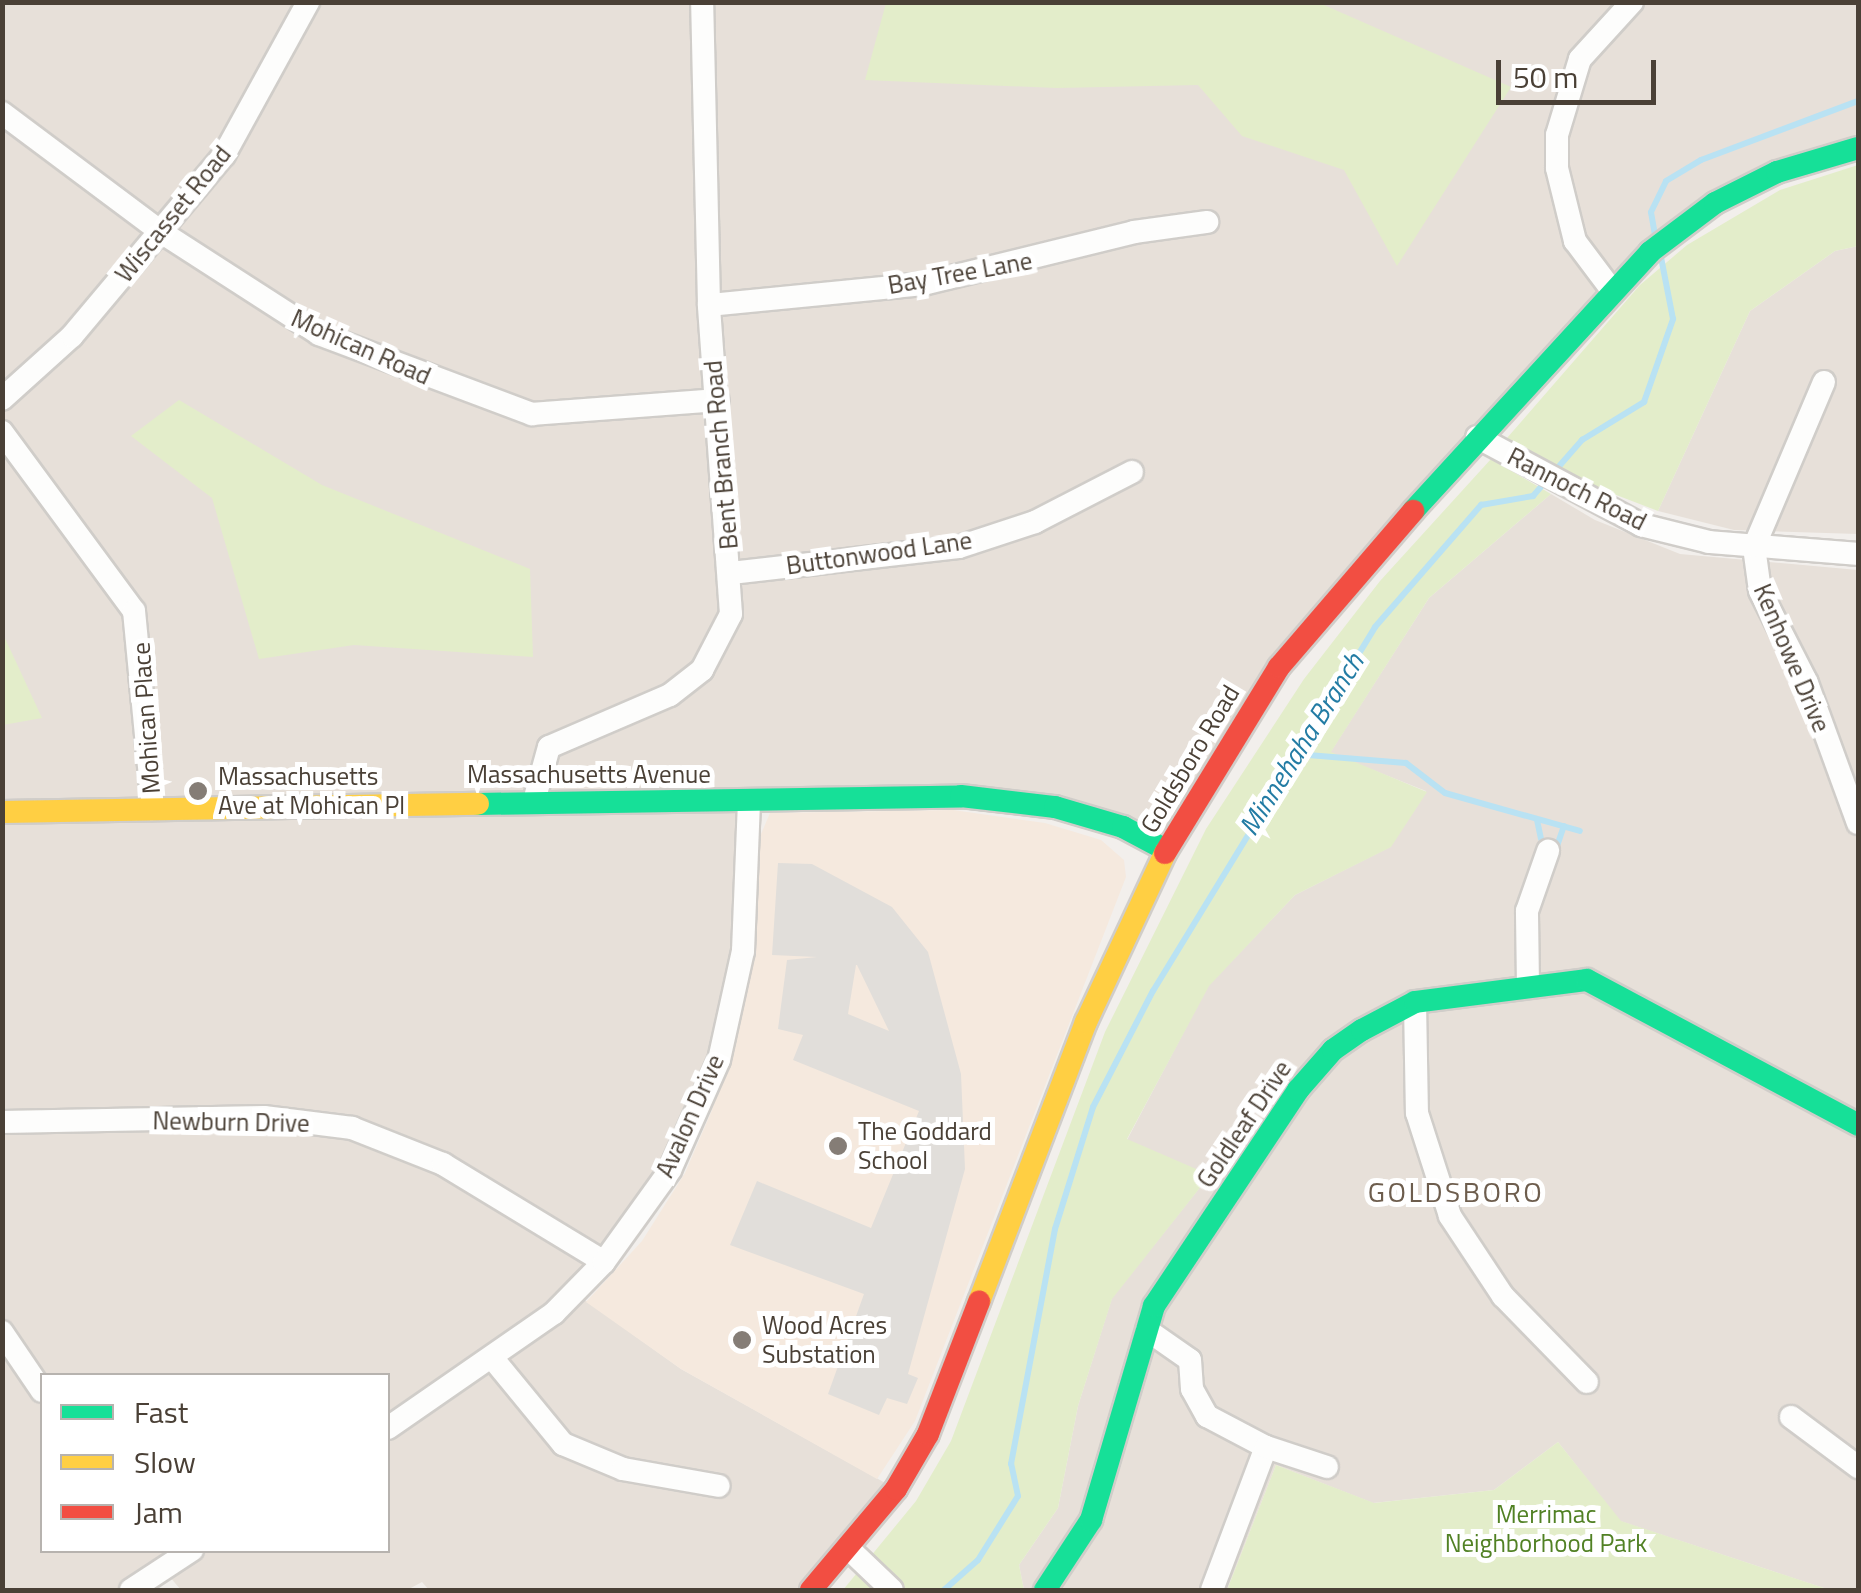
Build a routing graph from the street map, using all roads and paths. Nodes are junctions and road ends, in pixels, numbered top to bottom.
1 (308, 2) edge
2 (702, 2) edge
3 (1632, 2) edge
4 (2, 114) edge
5 (1858, 148) edge
6 (1206, 222) dead end
7 (161, 232) junction
8 (1610, 289) junction
9 (709, 305) junction
10 (1824, 382) dead end
11 (2, 400) edge
12 (717, 400) junction
13 (2, 432) edge
14 (1477, 437) junction
15 (1132, 472) dead end
16 (1754, 547) junction
17 (1858, 554) edge
18 (731, 572) junction
19 (534, 801) junction
20 (750, 801) junction
21 (152, 808) junction
22 (2, 812) edge
23 (1858, 823) edge
24 (1166, 850) junction
25 (1548, 851) dead end
26 (1528, 986) junction
27 (1415, 1002) junction
28 (2, 1122) edge
29 (1858, 1126) edge
30 (604, 1262) junction
31 (1147, 1330) junction
32 (2, 1332) edge
33 (494, 1360) junction
34 (1587, 1382) dead end
35 (40, 1388) edge
36 (1791, 1417) dead end
37 (390, 1427) edge
38 (1266, 1447) junction
39 (1327, 1467) dead end
40 (1858, 1467) edge
41 (720, 1486) dead end
42 (850, 1549) junction
43 (182, 1553) edge
44 (157, 1560) edge
45 (131, 1590) edge
46 (811, 1590) edge
47 (892, 1590) edge
48 (1045, 1590) edge
49 (1212, 1590) edge

1 - 7 street, Wiscasset Road
2 - 9 street, Bent Branch Road
3 - 8 street
4 - 7 street, Mohican Road
5 - 8 main road, Goldsboro Road
6 - 9 street, Bay Tree Lane
7 - 11 street, Wiscasset Road
7 - 12 street, Mohican Road
8 - 14 main road, Goldsboro Road
9 - 12 street, Bent Branch Road
10 - 16 street
12 - 18 street, Bent Branch Road
13 - 21 street, Mohican Place
14 - 16 street, Rannoch Road
14 - 24 main road, Goldsboro Road
15 - 18 street, Buttonwood Lane
16 - 17 street, Rannoch Road
16 - 23 street, Kenhowe Drive
18 - 19 street, Bent Branch Road
19 - 20 main road, Massachusetts Avenue
19 - 21 main road, Massachusetts Avenue
20 - 24 main road, Massachusetts Avenue
20 - 30 street, Avalon Drive
21 - 22 main road, Massachusetts Avenue
24 - 42 main road, Goldsboro Road
25 - 26 street
26 - 27 main road, Goldleaf Drive
26 - 29 main road, Goldleaf Drive
27 - 31 main road, Goldleaf Drive
27 - 34 street
28 - 30 street, Newburn Drive
30 - 33 street, Avalon Drive
31 - 38 street
31 - 48 main road, Goldleaf Drive
32 - 35 street
33 - 37 street, Avalon Drive
33 - 41 street
36 - 40 street
38 - 39 street
38 - 49 street
42 - 46 main road, Goldsboro Road
42 - 47 street
43 - 44 street
44 - 45 street

